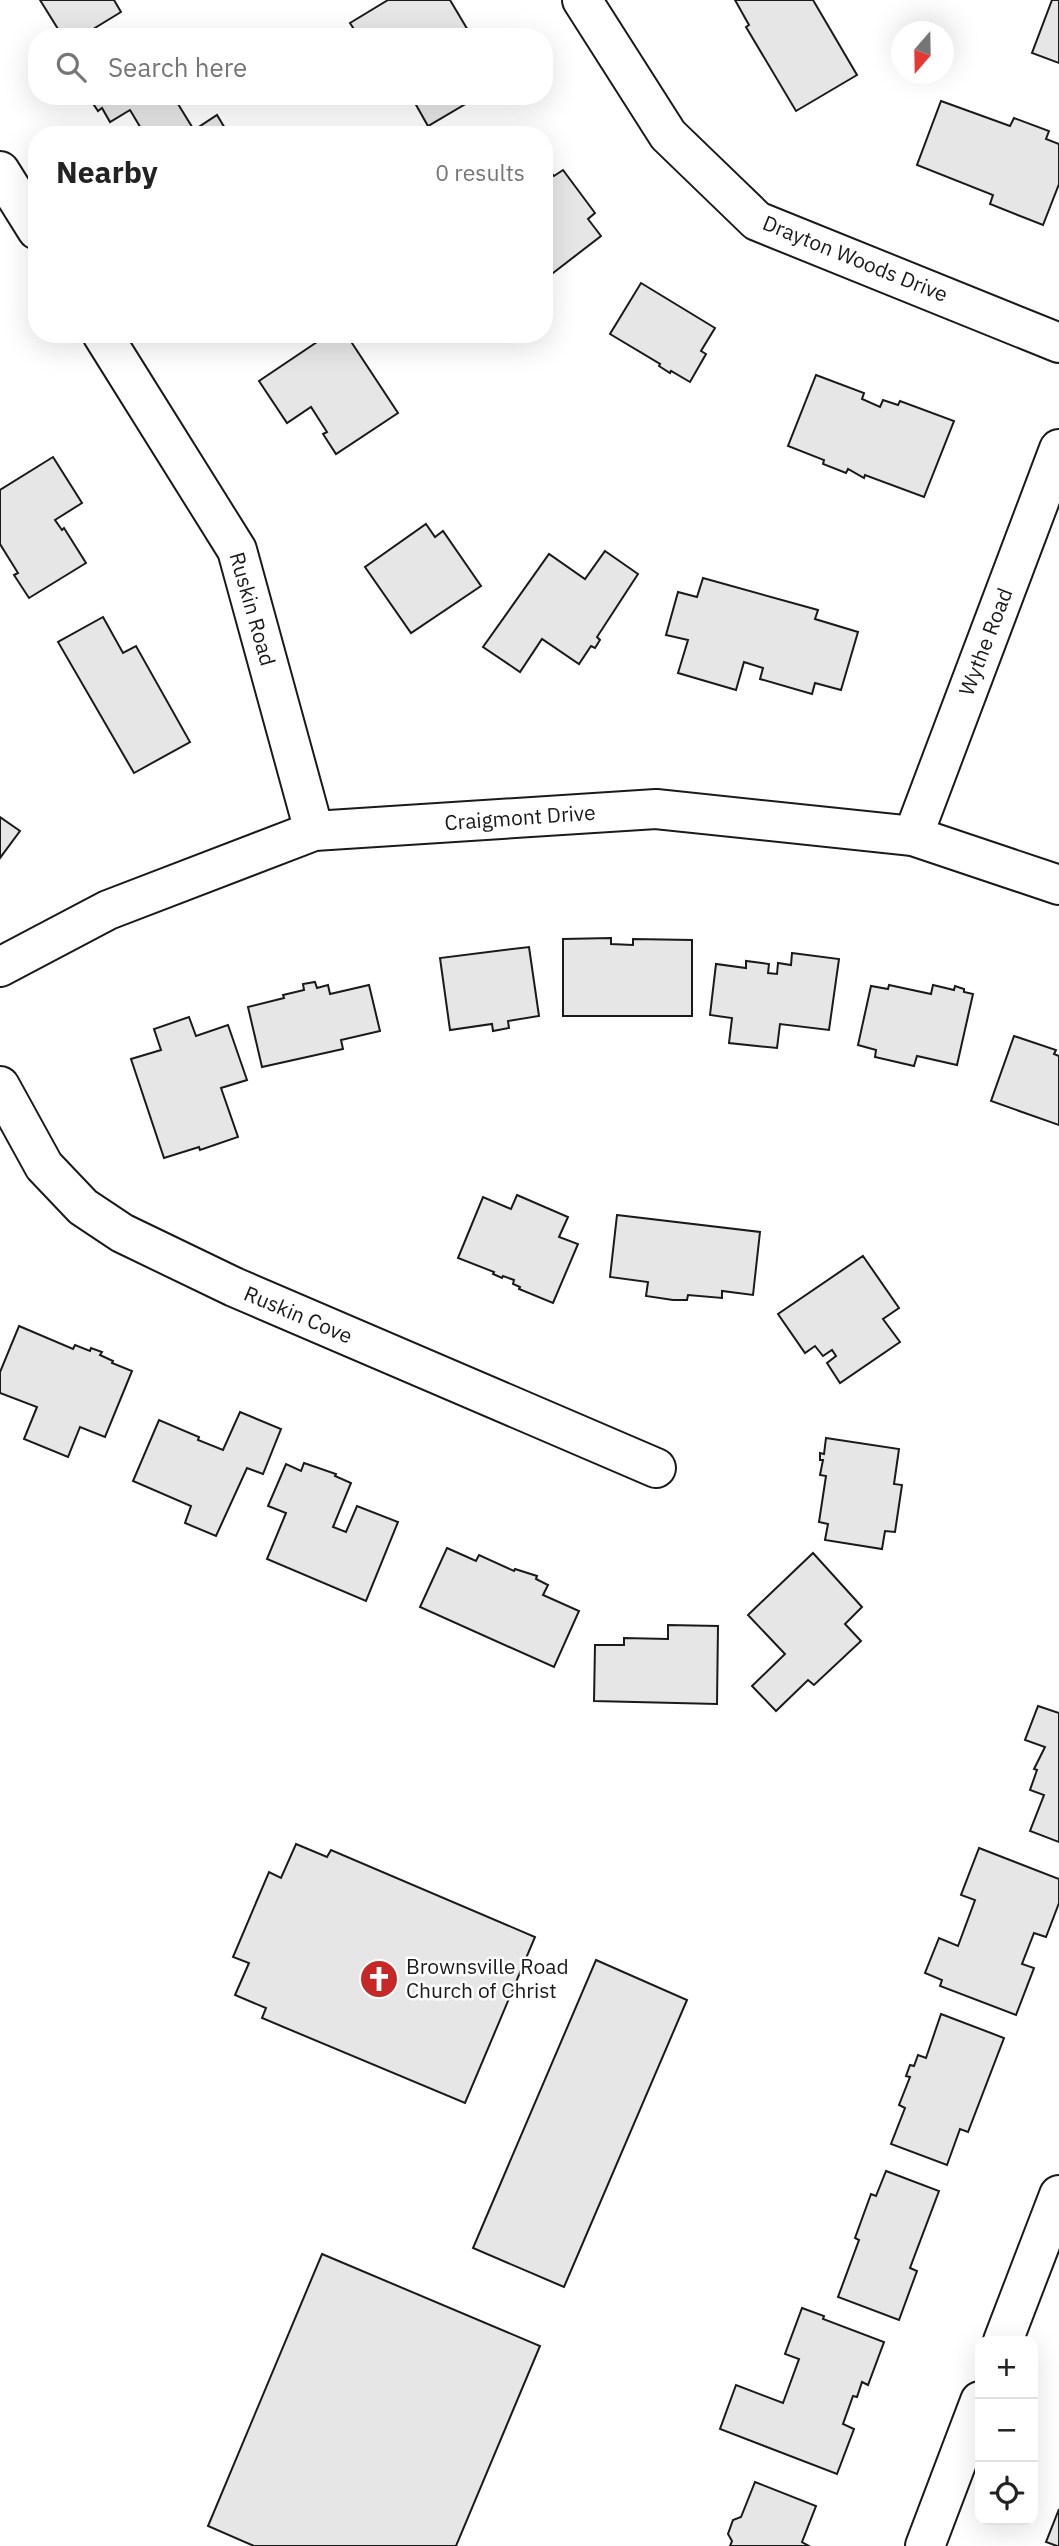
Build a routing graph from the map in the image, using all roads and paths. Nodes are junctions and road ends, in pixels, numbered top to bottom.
1 (582, 0) edge
2 (0, 171) edge
3 (28, 216) edge
4 (108, 343) edge
5 (1059, 343) edge
6 (1059, 449) edge
7 (314, 831) junction
8 (913, 836) junction
9 (1059, 885) edge
10 (0, 967) edge
11 (0, 1086) edge
12 (656, 1468) dead end
13 (1059, 2194) edge
14 (1005, 2336) edge
15 (975, 2414) edge
16 (925, 2546) edge

1 - 5 street, Drayton Woods Drive
2 - 3 street
4 - 7 street, Ruskin Road
6 - 8 street, Wythe Road
7 - 8 street, Craigmont Drive
7 - 10 street, Craigmont Drive
8 - 9 street, Craigmont Drive
11 - 12 street, Ruskin Cove
13 - 14 street
15 - 16 street

